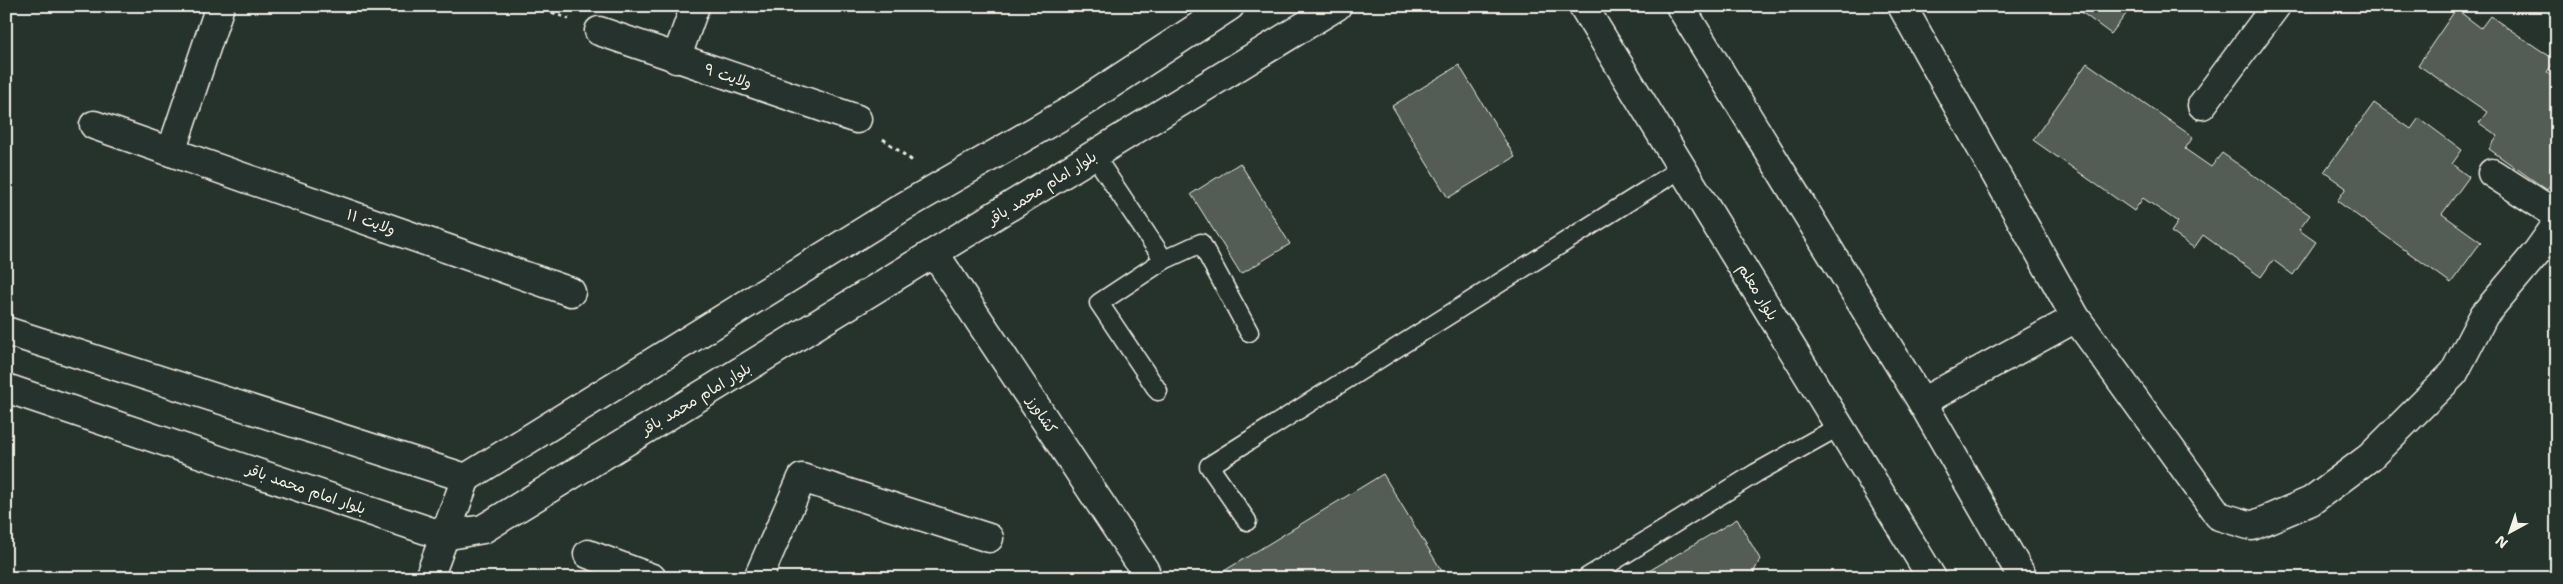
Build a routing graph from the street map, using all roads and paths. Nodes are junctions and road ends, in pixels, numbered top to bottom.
1 (220, 6) edge
2 (695, 6) edge
3 (1230, 6) edge
4 (1337, 6) edge
5 (1583, 6) edge
6 (1680, 6) edge
7 (1902, 6) edge
8 (2276, 6) edge
9 (599, 31) dead end
10 (676, 59) junction
11 (2202, 105) dead end
12 (857, 119) joint
13 (94, 125) dead end
14 (171, 152) junction
15 (1094, 156) junction
16 (1682, 168) junction
17 (2492, 173) dead end
18 (943, 184) junction
19 (2557, 215) edge
20 (2557, 224) edge
21 (935, 254) junction
22 (1164, 260) junction
23 (571, 292) dead end
24 (2076, 318) junction
25 (6, 331) edge
26 (1249, 332) dead end
27 (6, 388) edge
28 (1158, 391) dead end
29 (1922, 402) junction
30 (1840, 426) junction
31 (466, 478) junction
32 (1248, 521) dead end
33 (444, 536) junction
34 (989, 538) dead end
35 (588, 554) dead end
36 (428, 578) edge
37 (652, 578) edge
38 (758, 578) edge
39 (1142, 578) edge
40 (1586, 578) edge
41 (1932, 578) edge
42 (2023, 578) edge

1 - 14 street
2 - 10 street
3 - 18 street
4 - 15 street, بلوار امام محمد باقر
5 - 16 street, بلوار معلم
6 - 29 street
7 - 24 street
8 - 11 street
9 - 10 street, ولایت ۹
10 - 12 street, ولایت ۹
12 - 18 path
13 - 14 street, ولایت ۱۱
14 - 23 street, ولایت ۱۱
15 - 21 street, بلوار امام محمد باقر
15 - 22 lane
16 - 30 street, بلوار معلم
16 - 32 lane
17 - 19 street
18 - 31 street
20 - 24 street
21 - 33 street, بلوار امام محمد باقر
21 - 39 street, کشاورز
22 - 26 lane
22 - 28 lane
24 - 29 street
25 - 31 street
27 - 33 street, بلوار امام محمد باقر
29 - 42 street
30 - 40 lane
30 - 41 street, بلوار معلم
31 - 33 street
33 - 36 street
34 - 38 street
35 - 37 street

